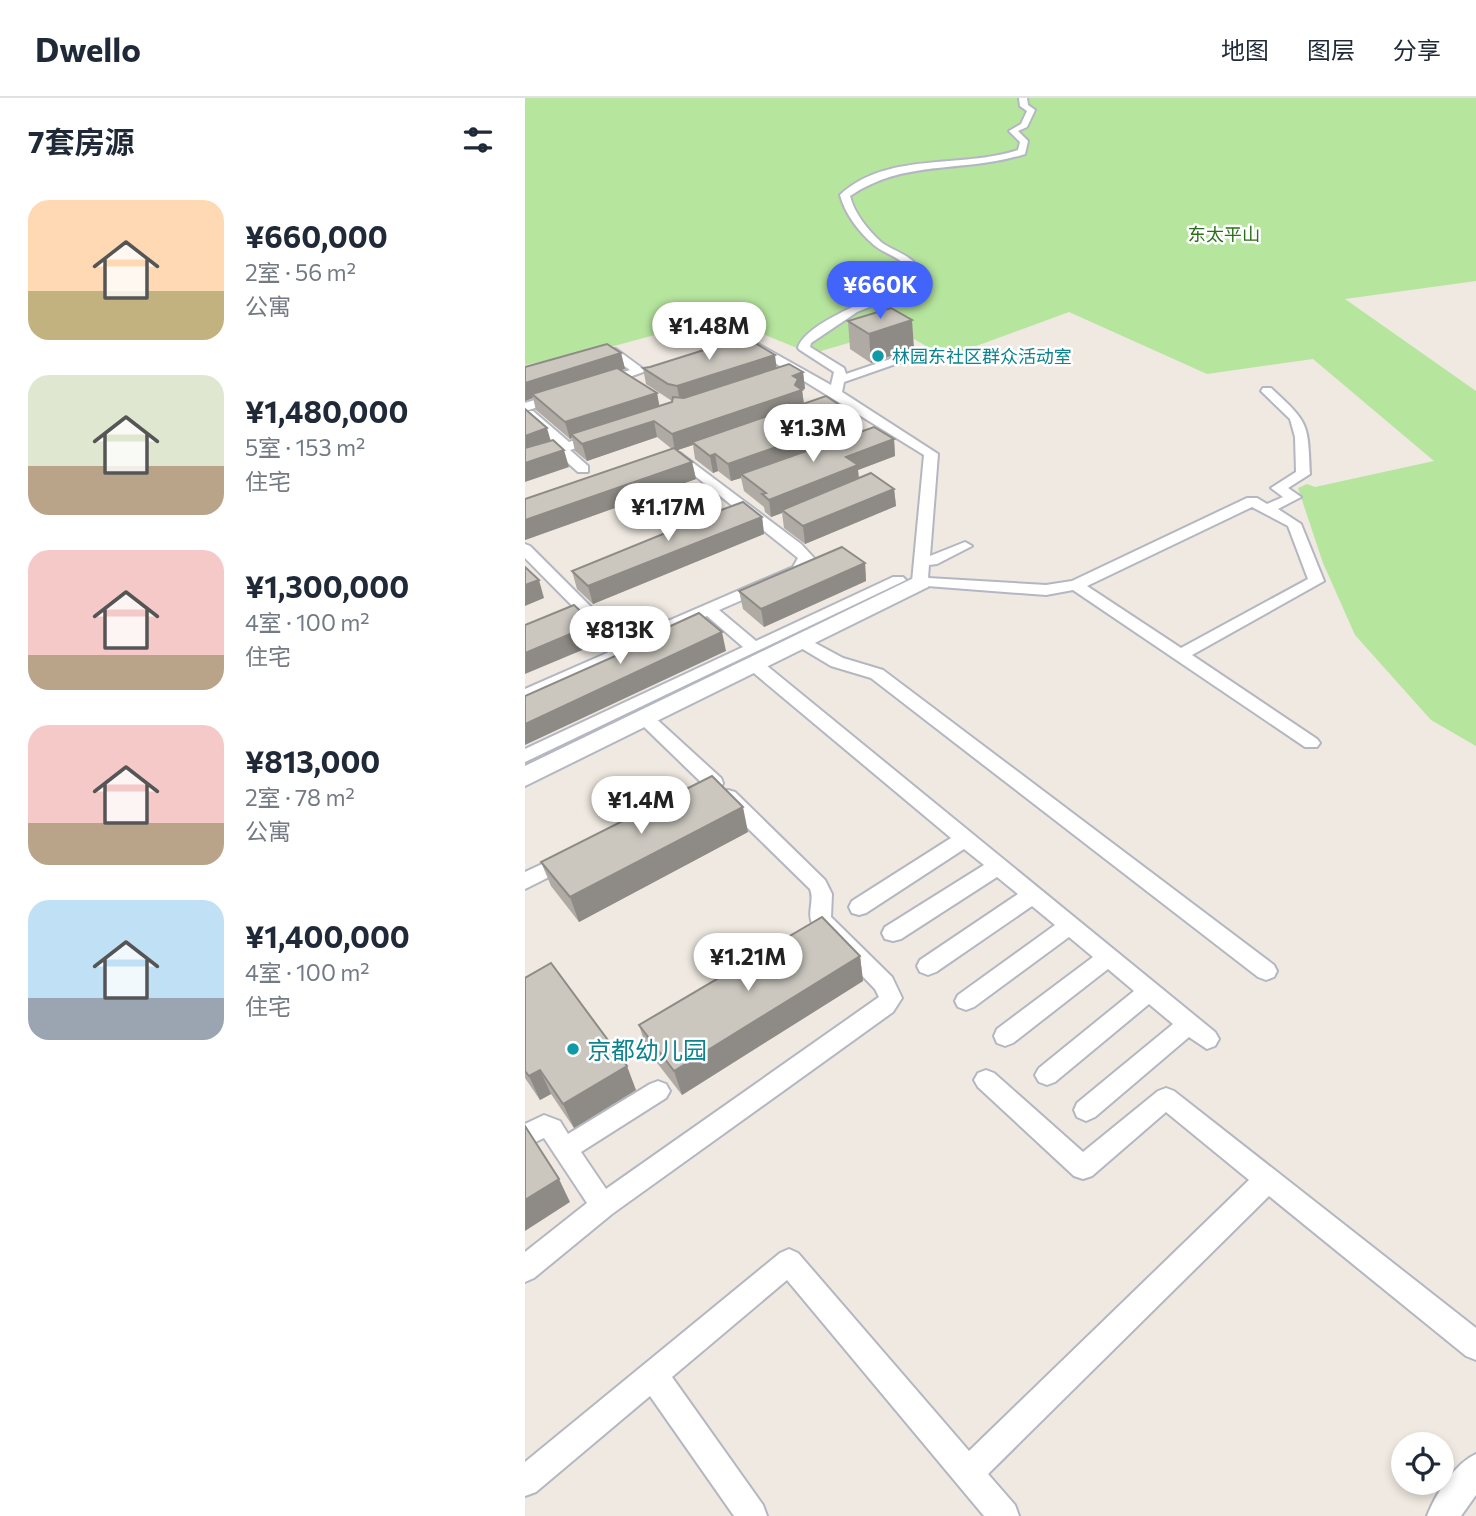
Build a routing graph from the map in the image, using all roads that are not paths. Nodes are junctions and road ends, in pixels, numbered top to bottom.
1 (1023, 98) edge
2 (741, 348) edge
3 (921, 353) dead end
4 (587, 359) edge
5 (622, 381) junction
6 (837, 387) junction
7 (640, 389) edge
8 (1267, 391) dead end
9 (526, 411) edge
10 (605, 434) edge
11 (563, 448) junction
12 (680, 457) edge
13 (525, 461) edge
14 (583, 469) dead end
15 (1267, 509) junction
16 (748, 510) junction
17 (725, 519) edge
18 (923, 546) junction
19 (525, 549) edge
20 (959, 549) joint
21 (917, 574) junction
22 (1076, 585) junction
23 (709, 610) junction
24 (802, 641) junction
25 (622, 647) junction
26 (1180, 655) junction
27 (755, 656) junction
28 (525, 696) edge
29 (646, 719) junction
30 (1311, 743) dead end
31 (525, 757) edge
32 (525, 777) edge
33 (713, 783) junction
34 (690, 795) edge
35 (965, 839) junction
36 (584, 850) edge
37 (998, 866) junction
38 (525, 881) edge
39 (1033, 894) junction
40 (859, 907) dead end
41 (1070, 925) junction
42 (828, 927) junction
43 (893, 933) dead end
44 (805, 941) edge
45 (1108, 957) junction
46 (929, 966) dead end
47 (1266, 971) dead end
48 (1150, 991) junction
49 (966, 1001) dead end
50 (1005, 1036) dead end
51 (1047, 1075) dead end
52 (986, 1080) dead end
53 (658, 1091) dead end
54 (1086, 1110) dead end
55 (525, 1136) edge
56 (565, 1149) junction
57 (1268, 1179) junction
58 (603, 1206) junction
59 (525, 1269) edge
60 (1476, 1346) edge
61 (653, 1375) junction
62 (1476, 1469) edge
63 (968, 1473) junction
64 (525, 1481) edge
65 (752, 1516) edge
66 (1004, 1516) edge
67 (1441, 1516) edge

1 - 6 street
2 - 6 street
3 - 6 street
4 - 5 street
5 - 7 street
5 - 9 street
6 - 18 street
8 - 15 street
9 - 11 street
10 - 11 street
11 - 13 street
11 - 14 street
12 - 16 street
15 - 22 street
15 - 26 street
16 - 17 street
16 - 23 street
18 - 20 street
18 - 21 street
19 - 25 street
20 - 21 street
21 - 22 street
21 - 24 street
21 - 27 street
22 - 26 street
23 - 25 street
23 - 27 street
24 - 27 street
24 - 47 street
25 - 28 street
26 - 30 street
27 - 29 street
27 - 31 street
27 - 35 street
29 - 32 street
29 - 33 street
33 - 34 street
33 - 42 street
35 - 37 street
35 - 40 street
36 - 38 street
37 - 39 street
37 - 43 street
39 - 41 street
39 - 46 street
41 - 45 street
41 - 49 street
42 - 44 street
42 - 58 street
45 - 48 street
45 - 50 street
48 - 51 street
48 - 54 street
52 - 57 street
53 - 56 street
55 - 56 street
56 - 58 street
57 - 60 street
57 - 63 street
58 - 59 street
61 - 63 street
61 - 64 street
61 - 65 street
62 - 67 street
63 - 66 street

